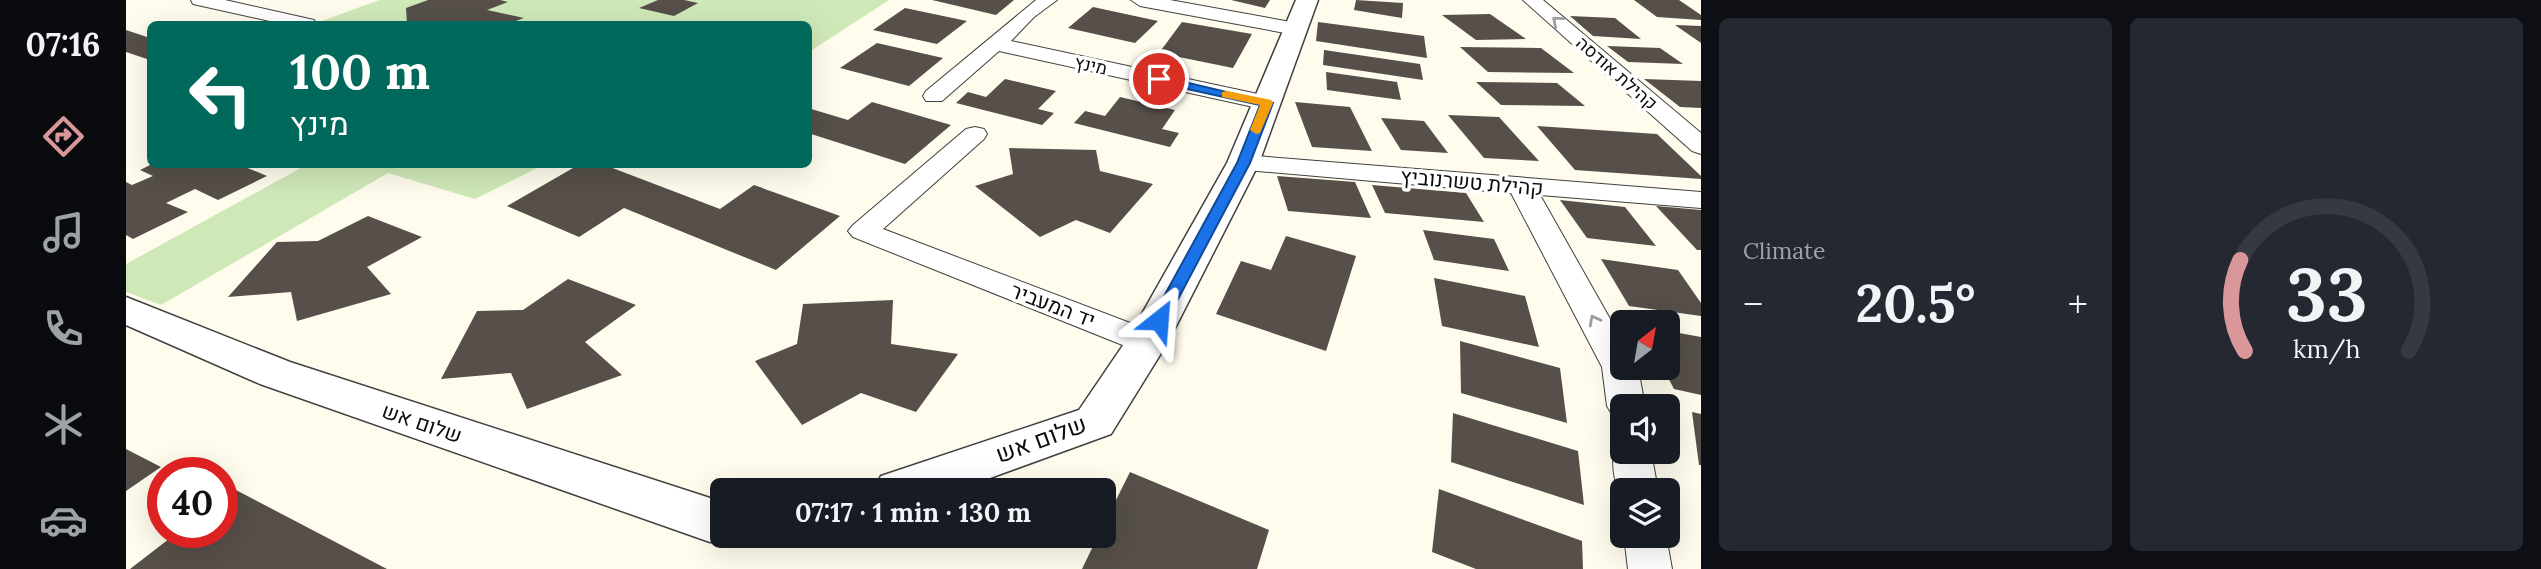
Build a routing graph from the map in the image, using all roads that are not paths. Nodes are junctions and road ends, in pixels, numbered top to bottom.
1 (200, 0) edge
2 (1048, 0) edge
3 (1140, 0) edge
4 (1532, 0) edge
5 (1301, 14) edge
6 (294, 21) edge
7 (997, 44) junction
8 (934, 96) dead end
9 (1267, 103) junction
10 (975, 134) dead end
11 (1701, 146) edge
12 (1243, 163) junction
13 (1521, 186) junction
14 (1701, 200) edge
15 (126, 310) edge
16 (1147, 342) junction
17 (1624, 394) edge
18 (934, 478) edge
19 (710, 520) edge
20 (1647, 548) edge
21 (1650, 569) edge

1 - 6 street
2 - 7 street
3 - 5 street
11 -> 4 street, קהילת אודסה
5 - 9 street
7 - 8 street
7 - 9 street, מינץ
9 - 12 street
10 - 16 street, יד המעביר
12 - 13 street, קהילת טשרנוביץ
12 - 16 street
13 - 14 street, קהילת טשרנוביץ
17 -> 13 street
15 - 19 street, שלום אש
16 - 18 street, שלום אש
20 - 21 street

